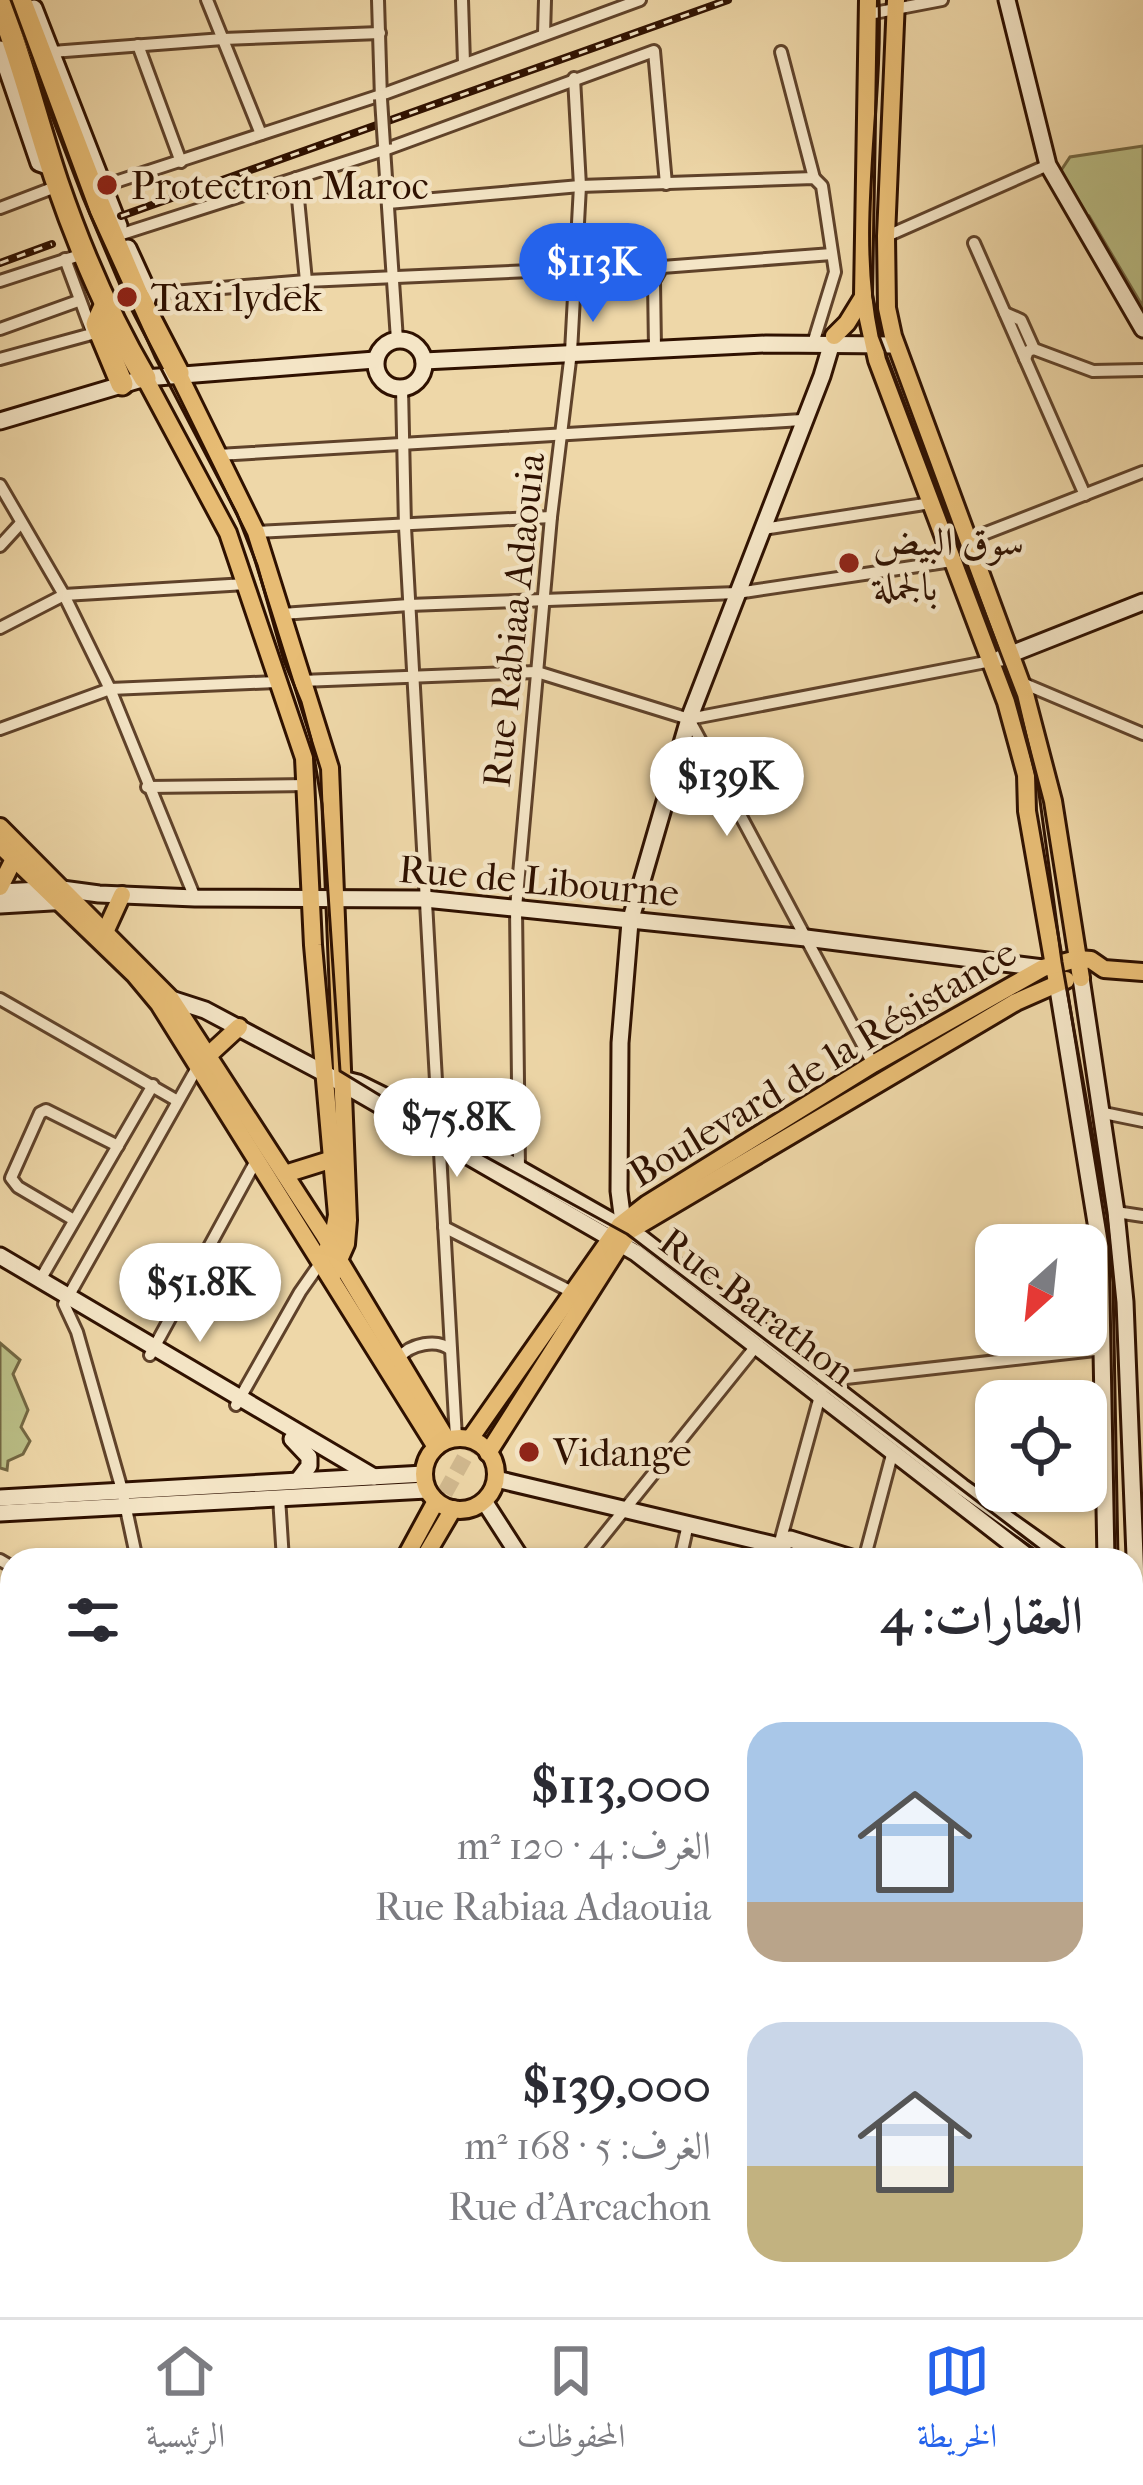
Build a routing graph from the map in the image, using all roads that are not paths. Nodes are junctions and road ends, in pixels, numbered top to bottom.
1 (20, 0) edge
2 (31, 0) edge
3 (207, 0) edge
4 (378, 0) edge
5 (462, 0) edge
6 (544, 0) edge
7 (640, 0) edge
8 (942, 0) edge
9 (1007, 0) edge
10 (0, 4) edge
11 (895, 5) edge
12 (868, 7) edge
13 (380, 33) junction
14 (544, 34) junction
15 (223, 39) junction
16 (138, 45) junction
17 (0, 50) edge
18 (52, 52) junction
19 (781, 52) dead end
20 (464, 63) junction
21 (574, 78) junction
22 (381, 97) junction
23 (261, 134) junction
24 (384, 147) junction
25 (181, 162) junction
26 (1048, 165) junction
27 (83, 167) junction
28 (55, 177) junction
29 (812, 177) junction
30 (296, 178) junction
31 (666, 184) junction
32 (103, 186) junction
33 (580, 186) junction
34 (388, 202) junction
35 (0, 208) edge
36 (122, 235) junction
37 (886, 236) junction
38 (974, 243) dead end
39 (832, 254) junction
40 (76, 256) junction
41 (576, 269) junction
42 (392, 277) junction
43 (0, 281) edge
44 (306, 281) junction
45 (863, 296) junction
46 (147, 300) junction
47 (78, 301) junction
48 (1005, 313) junction
49 (0, 329) edge
50 (1143, 329) edge
51 (104, 333) junction
52 (397, 340) junction
53 (872, 340) junction
54 (824, 341) junction
55 (895, 341) junction
56 (655, 349) junction
57 (1034, 349) junction
58 (571, 352) junction
59 (0, 359) edge
60 (375, 360) junction
61 (1025, 360) junction
62 (424, 361) junction
63 (1143, 370) edge
64 (178, 373) junction
65 (145, 378) junction
66 (122, 384) junction
67 (402, 388) junction
68 (802, 420) junction
69 (0, 421) edge
70 (561, 434) junction
71 (402, 444) junction
72 (218, 455) junction
73 (1143, 472) edge
74 (0, 485) edge
75 (1085, 495) junction
76 (931, 503) junction
77 (551, 517) junction
78 (21, 524) junction
79 (404, 527) junction
80 (763, 529) junction
81 (256, 532) junction
82 (968, 540) junction
83 (0, 546) edge
84 (952, 561) junction
85 (248, 584) junction
86 (737, 593) junction
87 (64, 595) junction
88 (544, 601) junction
89 (1143, 602) edge
90 (409, 605) junction
91 (282, 614) junction
92 (0, 628) edge
93 (1010, 655) junction
94 (991, 661) junction
95 (537, 671) junction
96 (413, 676) junction
97 (301, 681) junction
98 (276, 682) junction
99 (1020, 682) junction
100 (110, 689) junction
101 (689, 719) junction
102 (0, 729) edge
103 (1143, 734) edge
104 (308, 785) junction
105 (147, 787) junction
106 (0, 827) edge
107 (7, 852) edge
108 (0, 890) edge
109 (122, 895) junction
110 (60, 896) junction
111 (195, 898) junction
112 (314, 898) junction
113 (336, 898) junction
114 (425, 899) junction
115 (0, 905) edge
116 (516, 908) junction
117 (630, 922) junction
118 (106, 930) junction
119 (806, 938) junction
120 (1077, 958) junction
121 (992, 961) junction
122 (1104, 970) junction
123 (1051, 972) junction
124 (1143, 973) edge
125 (1081, 978) junction
126 (1008, 995) junction
127 (0, 999) edge
128 (171, 999) junction
129 (239, 1027) junction
130 (202, 1060) junction
131 (874, 1064) junction
132 (336, 1079) junction
133 (153, 1085) junction
134 (176, 1100) junction
135 (1099, 1112) junction
136 (1143, 1121) edge
137 (437, 1131) junction
138 (118, 1146) junction
139 (257, 1159) junction
140 (333, 1159) junction
141 (519, 1169) junction
142 (285, 1174) junction
143 (666, 1200) dead end
144 (1116, 1212) junction
145 (1143, 1216) edge
146 (74, 1220) junction
147 (1096, 1224) edge
148 (444, 1227) junction
149 (621, 1232) junction
150 (0, 1256) edge
151 (331, 1262) junction
152 (0, 1268) edge
153 (40, 1280) junction
154 (572, 1292) junction
155 (66, 1300) junction
156 (1125, 1302) junction
157 (1143, 1302) edge
158 (757, 1345) junction
159 (451, 1350) junction
160 (152, 1352) junction
161 (1054, 1356) edge
162 (1104, 1356) edge
163 (399, 1358) junction
164 (823, 1388) junction
165 (238, 1402) junction
166 (452, 1441) junction
167 (893, 1451) junction
168 (488, 1453) junction
169 (1137, 1466) edge
170 (299, 1478) junction
171 (374, 1478) junction
172 (496, 1480) junction
173 (435, 1493) junction
174 (278, 1497) junction
175 (0, 1498) edge
176 (124, 1498) junction
177 (484, 1501) junction
178 (625, 1510) junction
179 (0, 1513) edge
180 (688, 1524) junction
181 (134, 1548) edge
182 (282, 1548) edge
183 (410, 1548) edge
184 (425, 1548) edge
185 (514, 1548) edge
186 (594, 1548) edge
187 (683, 1548) edge
188 (762, 1548) edge
189 (778, 1548) edge
190 (782, 1548) edge
191 (825, 1548) edge
192 (865, 1548) edge
193 (1017, 1548) edge
194 (1047, 1548) edge
195 (1106, 1548) edge
196 (1138, 1548) edge

1 - 27 highway
2 - 18 street
3 - 15 street
4 - 13 street
5 - 20 street
6 - 14 street
7 - 14 street
8 - 11 street
9 - 26 street
10 - 28 highway
11 - 12 street
11 - 37 main road
12 - 45 main road
13 - 15 street
13 - 22 street
14 - 20 street
15 - 16 street
15 - 23 street
16 - 18 street
16 - 25 street
17 - 28 street
18 - 32 street
19 - 29 street
20 - 22 street
21 - 24 street
21 - 31 street
21 - 33 street, Rue Rabiaa Adaouia
22 - 23 street
22 - 24 street, bridge
23 - 25 street
24 - 30 street
24 - 34 street
25 - 32 street
26 - 37 street
26 - 50 street
27 - 32 highway
27 - 46 highway
28 - 35 street
28 - 40 highway
29 - 31 street
29 - 39 street
30 - 36 street
30 - 44 street
31 - 33 street
32 - 36 street
33 - 34 street
33 - 41 street, Rue Rabiaa Adaouia
34 - 42 street
36 - 46 street
37 - 55 main road
38 - 48 street
39 - 54 street
39 - 56 street
40 - 43 street
40 - 47 street
40 - 51 highway
41 - 42 street
41 - 58 street, Rue Rabiaa Adaouia
42 - 44 street
42 - 52 street
44 - 46 street
45 - 53 main road
45 - 54 main road
46 - 64 highway
47 - 49 street
47 - 51 street
48 - 57 street
48 - 61 street
51 - 59 street
51 - 65 highway
51 - 66 highway
52 - 60 street
52 - 62 street
53 - 54 street
53 - 55 street
53 - 76 main road
54 - 56 street
54 - 68 street
55 - 82 main road
56 - 58 street
57 - 61 street
57 - 63 street
58 - 62 street
58 - 70 street, Rue Rabiaa Adaouia
60 - 64 street
60 - 67 street
61 - 75 street
62 - 67 street
64 - 65 street
64 - 72 main road
65 - 66 street
65 - 85 main road
66 - 69 street
67 - 71 street
68 - 70 street
68 - 80 street
70 - 71 street
70 - 77 street, Rue Rabiaa Adaouia
71 - 72 street
71 - 79 street
72 - 81 main road
73 - 75 street
74 - 78 street
75 - 82 street
76 - 80 street
76 - 84 main road
77 - 79 street
77 - 88 street, Rue Rabiaa Adaouia
78 - 83 street
78 - 87 street
79 - 81 street
79 - 90 street
80 - 86 street
81 - 91 main road
82 - 93 main road
84 - 86 street
84 - 94 main road
85 - 87 street
85 - 98 main road
86 - 88 street
86 - 101 street
87 - 92 street
87 - 100 street
88 - 90 street
88 - 95 street, Rue Rabiaa Adaouia
89 - 93 street
90 - 91 street
90 - 96 street
91 - 97 main road
93 - 94 street
93 - 99 main road
94 - 101 street
94 - 123 main road
95 - 96 street
95 - 101 street
95 - 116 street, Rue Rabiaa Adaouia
96 - 97 street
96 - 114 street
97 - 113 main road
98 - 100 street
98 - 104 main road
99 - 103 street
99 - 120 main road
100 - 102 street
100 - 105 street
101 - 117 street
101 - 119 street
104 - 105 street
104 - 112 main road
105 - 111 street
106 - 110 main road
107 - 108 main road
107 - 110 main road
108 - 110 street
109 - 110 street, Rue de Libourne
109 - 111 street, Rue de Libourne
109 - 118 main road
110 - 115 street
110 - 118 main road
110 - 130 main road
111 - 112 street, Rue de Libourne
112 - 113 street, Rue de Libourne
112 - 132 main road
113 - 114 street, Rue de Libourne
113 - 132 main road
114 - 116 street, Rue de Libourne
114 - 137 street
116 - 117 street, Rue de Libourne
116 - 141 street, Rue Rabiaa Adaouia
117 - 119 street, Rue de Libourne
117 - 149 street
118 - 128 main road
119 - 121 street, Rue de Libourne
119 - 131 street
120 - 122 main road, Boulevard de la Résistance
120 - 123 main road, Boulevard de la Résistance
120 - 125 main road
121 - 123 street, Rue de Libourne
121 - 126 street
122 - 124 main road, Boulevard de la Résistance
122 - 125 main road, Boulevard de la Résistance
123 - 125 main road, Boulevard de la Résistance
123 - 126 main road, Boulevard de la Résistance
123 - 147 street
125 - 135 street
126 - 131 main road, Boulevard de la Résistance
126 - 143 main road
126 - 149 main road, Boulevard de la Résistance
127 - 133 street
128 - 129 street, Rue Barathon
128 - 130 main road
129 - 130 main road
129 - 132 street, Rue Barathon
130 - 134 street
130 - 139 main road
130 - 142 main road
131 - 149 main road, Boulevard de la Résistance
132 - 137 street, Rue Barathon
132 - 140 main road
132 - 151 main road
133 - 134 street
133 - 138 street
134 - 155 street
135 - 136 street
135 - 144 street
137 - 141 street
137 - 148 street
137 - 149 street, Rue Barathon
138 - 146 street
138 - 146 street
139 - 151 main road
139 - 160 street
140 - 142 main road
140 - 151 main road
141 - 149 street
142 - 151 main road
144 - 145 street
144 - 156 street
146 - 153 street
148 - 154 street
148 - 159 street
149 - 154 main road, Boulevard de la Résistance
149 - 158 street, Rue Barathon
149 - 164 street
149 - 168 main road, Boulevard de la Résistance
150 - 153 street
151 - 163 main road
151 - 165 street
151 - 166 main road
152 - 155 street
153 - 155 street
154 - 166 main road, Boulevard de la Résistance
155 - 160 street
155 - 176 street
156 - 157 street
156 - 169 street
158 - 164 street, Rue Barathon
158 - 178 street
159 - 163 street
159 - 166 street
160 - 165 street
161 - 164 street
162 - 195 street
163 - 166 main road
164 - 167 street, Rue Barathon
164 - 189 street
164 - 194 street
165 - 170 street
165 - 171 street
166 - 168 main road
166 - 173 main road
167 - 192 street
167 - 193 street, Rue Barathon
168 - 172 main road
169 - 196 street
170 - 171 street
170 - 176 street
171 - 173 street
172 - 177 main road
172 - 178 street
173 - 174 street
173 - 177 main road
173 - 183 main road
173 - 184 main road
174 - 176 street
174 - 182 street
175 - 176 street
176 - 179 street
176 - 181 street
177 - 185 street
178 - 180 street
178 - 186 street
180 - 187 street
180 - 188 street
190 - 191 street

